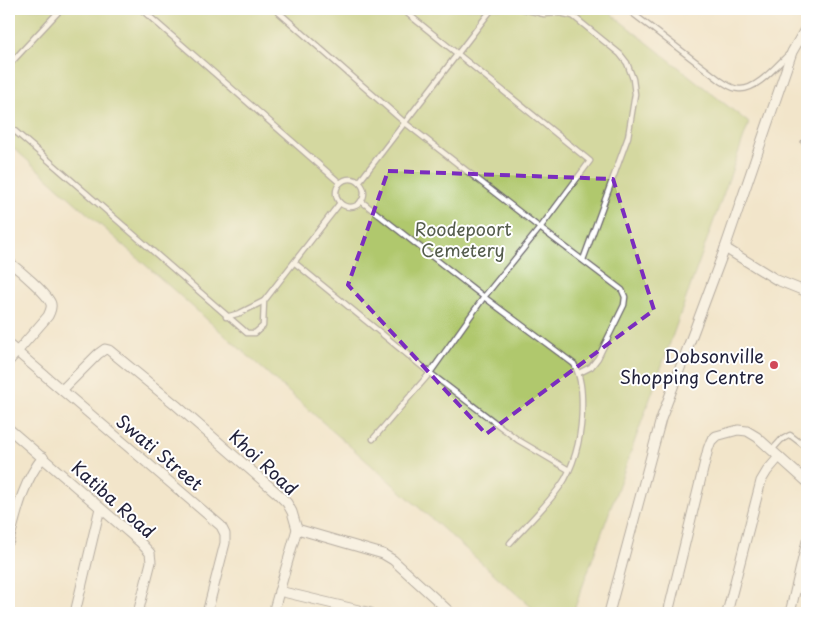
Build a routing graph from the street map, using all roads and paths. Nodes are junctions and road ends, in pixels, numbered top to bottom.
1 (60, 9) edge
2 (141, 9) edge
3 (275, 9) edge
4 (402, 9) edge
5 (492, 9) edge
6 (523, 9) edge
7 (628, 9) edge
8 (807, 26) edge
9 (792, 52) junction
10 (457, 54) junction
11 (9, 65) edge
12 (404, 122) junction
13 (9, 126) edge
14 (359, 182) junction
15 (340, 183) junction
16 (361, 201) junction
17 (340, 203) junction
18 (540, 228) junction
19 (725, 248) junction
20 (583, 260) junction
21 (9, 262) edge
22 (295, 263) junction
23 (807, 292) edge
24 (484, 297) junction
25 (264, 301) junction
26 (226, 317) junction
27 (9, 345) edge
28 (17, 352) junction
29 (9, 361) edge
30 (430, 373) junction
31 (579, 373) junction
32 (62, 390) junction
33 (9, 429) edge
34 (373, 439) dead end
35 (807, 448) edge
36 (772, 450) junction
37 (43, 457) junction
38 (779, 457) junction
39 (569, 470) junction
40 (807, 482) edge
41 (100, 508) junction
42 (297, 529) junction
43 (9, 541) edge
44 (807, 541) edge
45 (510, 543) dead end
46 (279, 591) junction
47 (75, 613) edge
48 (138, 613) edge
49 (207, 613) edge
50 (273, 613) edge
51 (372, 613) edge
52 (451, 613) edge
53 (609, 613) edge
54 (668, 613) edge
55 (727, 613) edge
56 (790, 613) edge

1 - 11 lane
2 - 15 lane
3 - 12 lane
4 - 10 lane
5 - 10 lane
6 - 20 lane
7 - 9 lane
8 - 9 street
9 - 19 street
10 - 12 lane
10 - 18 lane
12 - 14 lane
12 - 18 lane
13 - 26 lane
14 - 15 lane
14 - 16 lane
15 - 17 lane
16 - 17 lane
16 - 24 lane
17 - 22 lane
18 - 20 lane
18 - 24 lane
19 - 23 street
19 - 53 street
20 - 31 lane
21 - 28 street
22 - 25 lane
22 - 30 lane
24 - 30 lane
24 - 31 lane
25 - 26 lane
25 - 26 lane
27 - 28 street, Swati Street
28 - 29 street
28 - 32 street, Swati Street
30 - 34 lane
30 - 39 lane
31 - 39 lane
32 - 42 street, Khoi Road
32 - 49 street, Swati Street
33 - 37 street, Katiba Road
35 - 36 lane
36 - 38 street
36 - 54 street
37 - 41 street, Katiba Road
37 - 43 street
38 - 40 street
38 - 55 street
39 - 45 lane
41 - 47 street
41 - 48 street, Katiba Road
42 - 46 street
42 - 52 street
44 - 56 street
46 - 50 street
46 - 51 street

